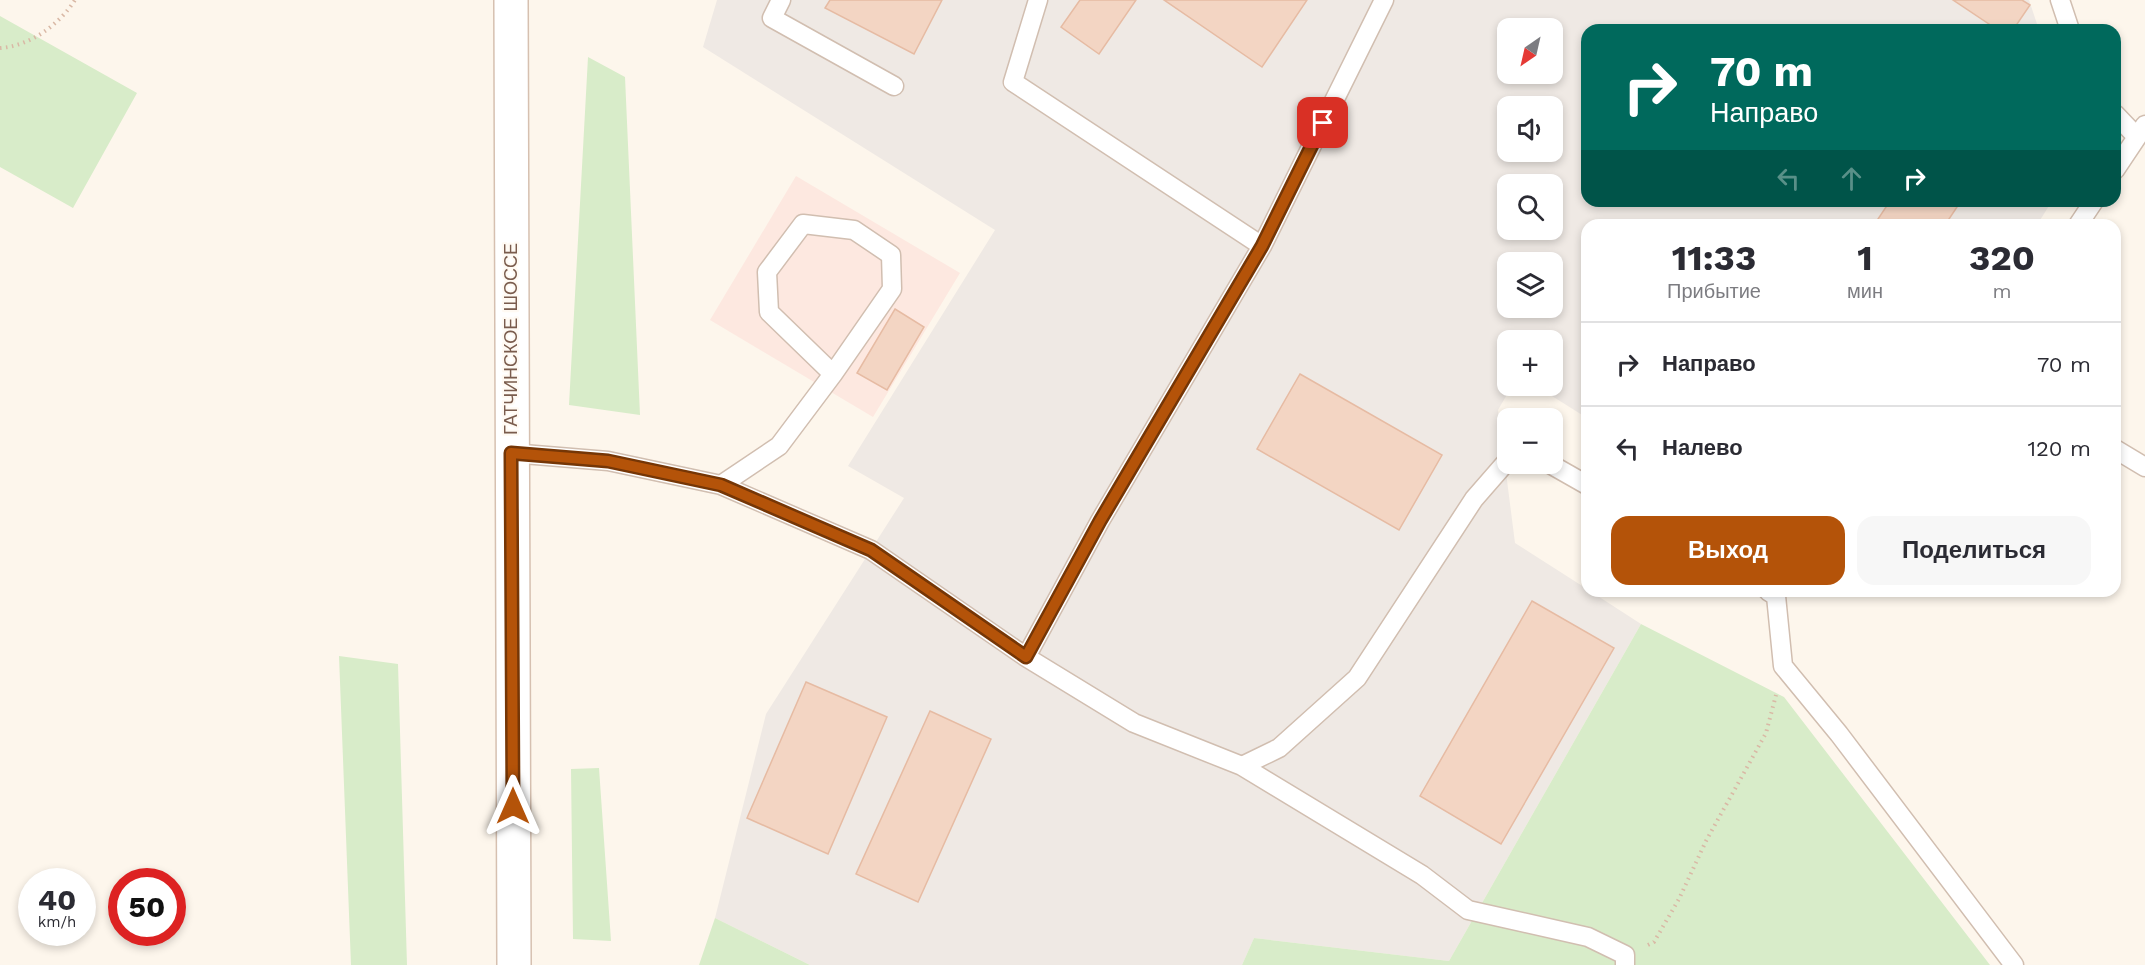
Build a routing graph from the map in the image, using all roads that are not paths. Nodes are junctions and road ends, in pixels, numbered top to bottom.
1 (511, 0) edge
2 (781, 0) edge
3 (1038, 0) edge
4 (1384, 0) edge
5 (2060, 0) edge
6 (2068, 24) edge
7 (894, 86) dead end
8 (2121, 118) edge
9 (2141, 131) edge
10 (2121, 161) edge
11 (1262, 246) junction
12 (833, 374) junction
13 (511, 453) junction
14 (2121, 453) edge
15 (2145, 467) edge
16 (1563, 471) edge
17 (1497, 473) edge
18 (1581, 482) edge
19 (721, 485) junction
20 (1775, 597) edge
21 (1026, 657) junction
22 (1242, 766) junction
23 (1625, 960) edge
24 (514, 965) edge
25 (2014, 965) edge

1 - 13 main road, ГАТЧИНСКОЕ ШОССЕ
2 - 7 lane
3 - 11 lane
4 - 11 lane
5 - 6 lane
8 - 9 lane
9 - 10 lane
11 - 21 lane
12 - 12 lane
12 - 19 lane
13 - 19 lane
13 - 24 main road, ГАТЧИНСКОЕ ШОССЕ
14 - 15 lane
16 - 18 lane
17 - 22 lane
19 - 21 lane
20 - 25 lane
21 - 22 lane
22 - 23 lane

